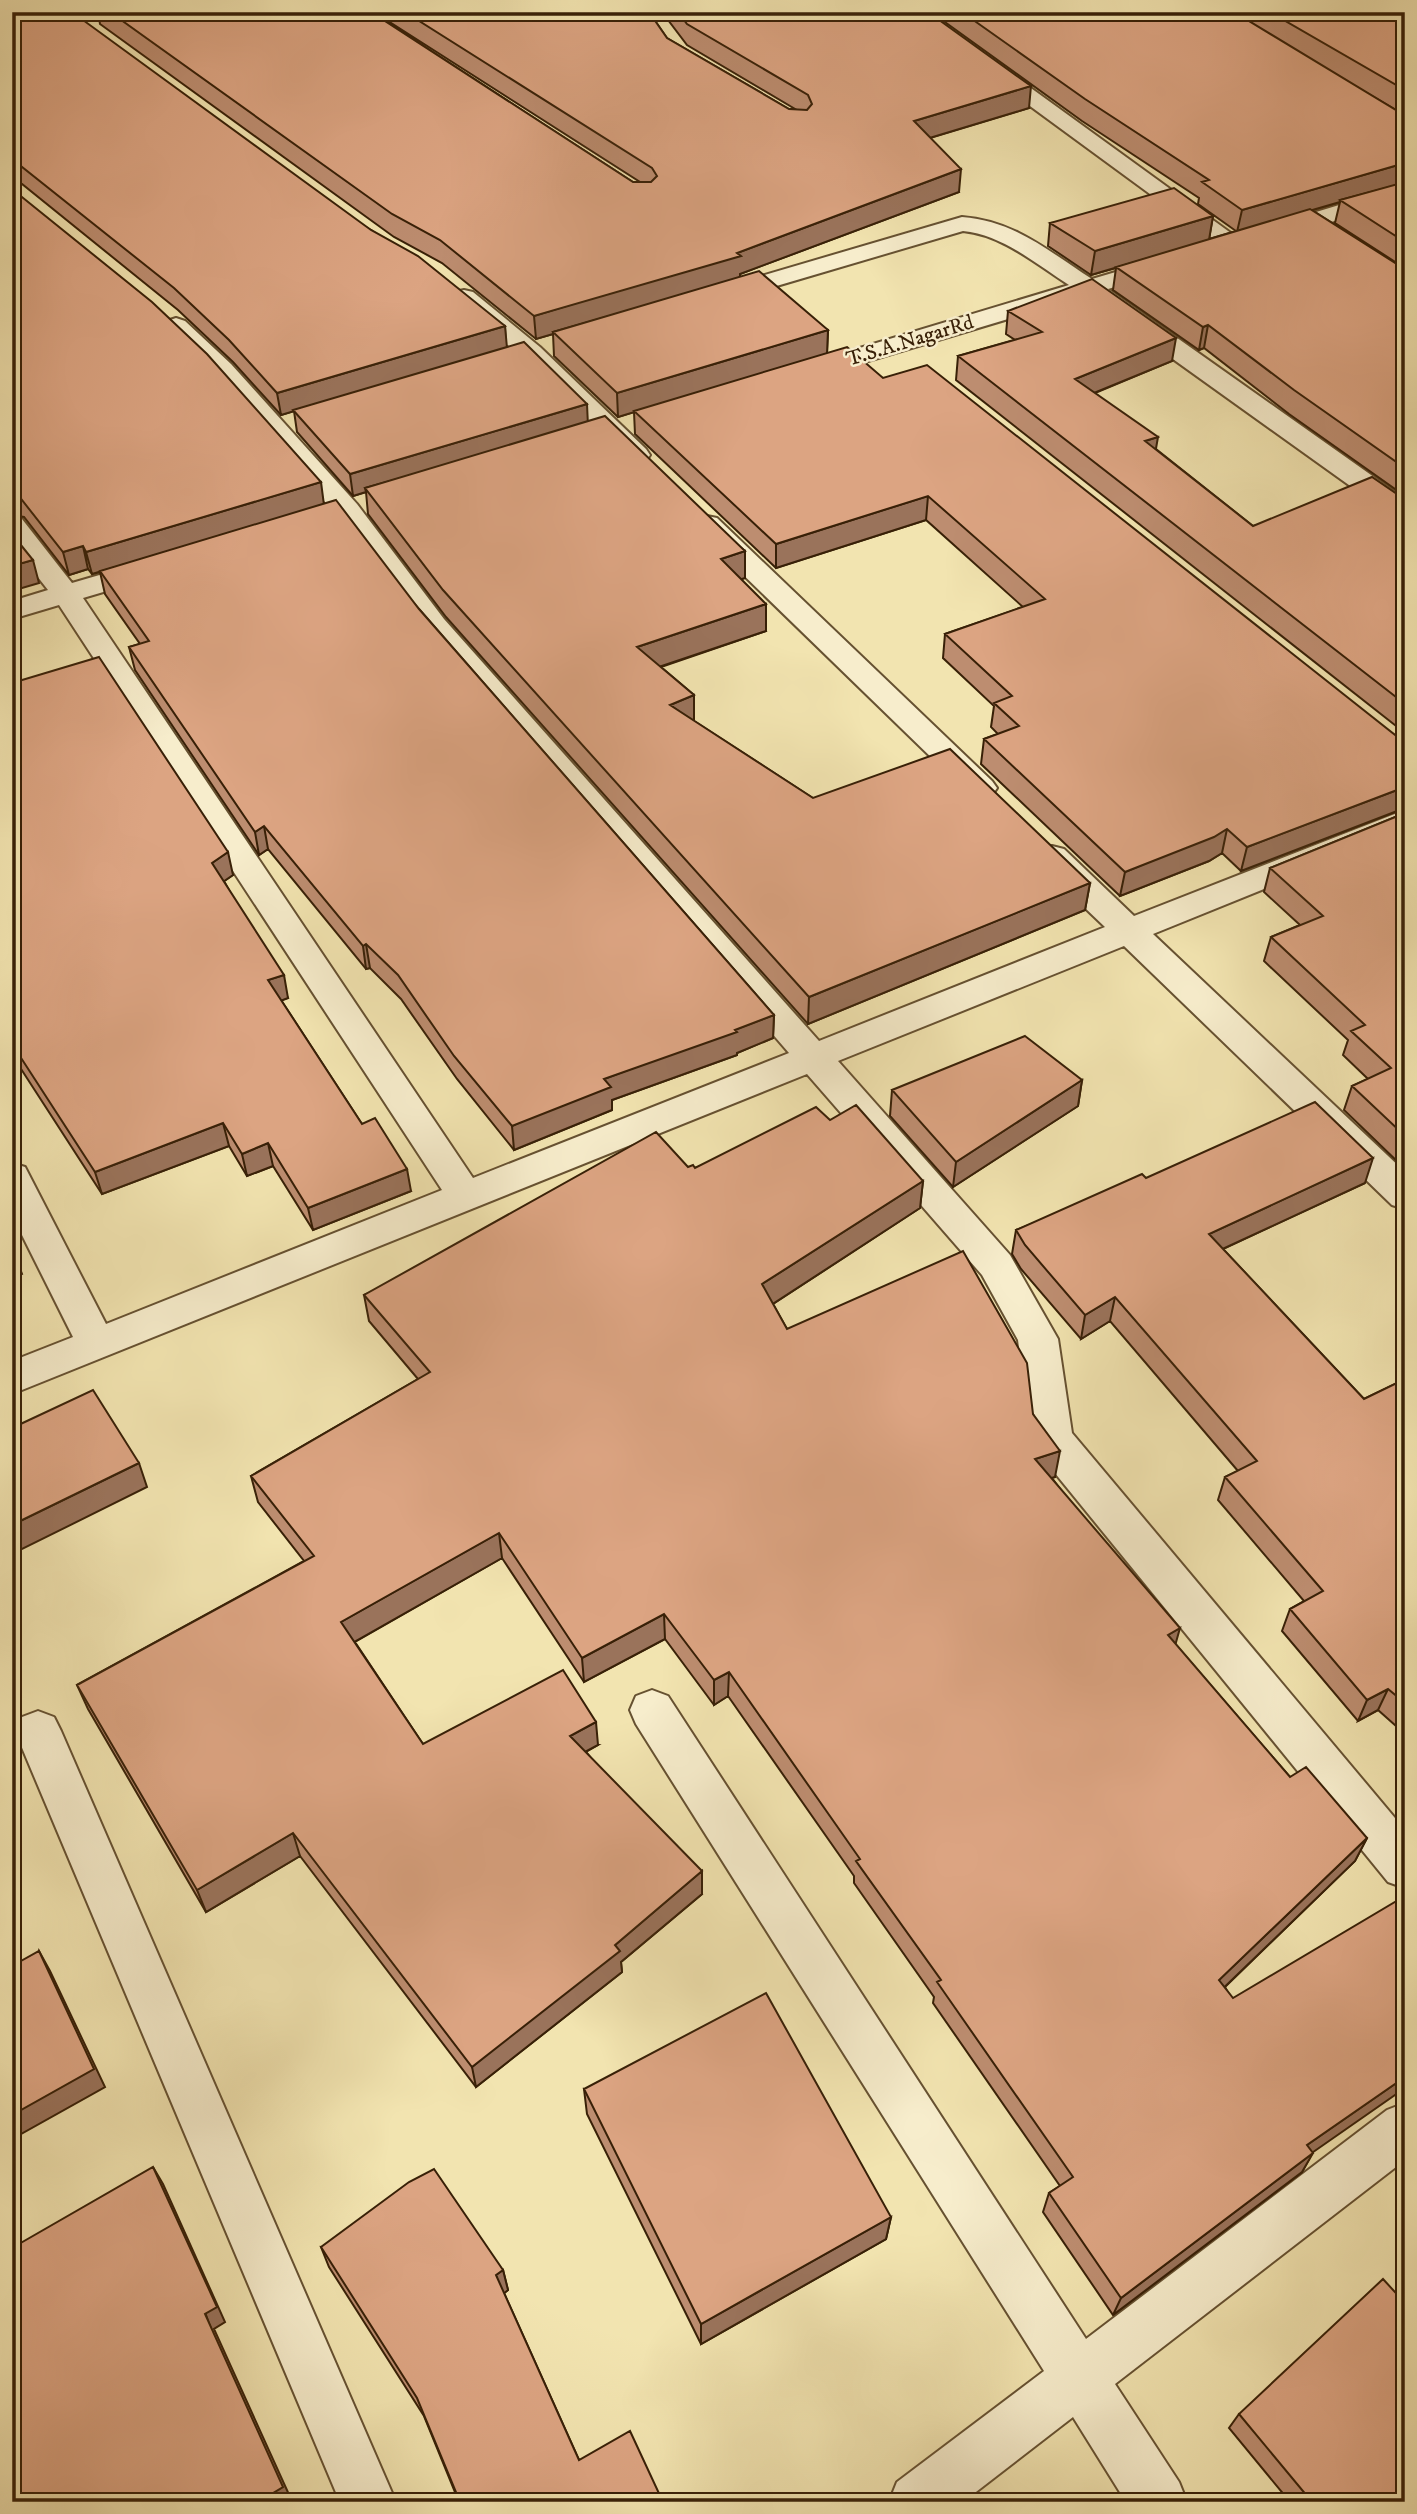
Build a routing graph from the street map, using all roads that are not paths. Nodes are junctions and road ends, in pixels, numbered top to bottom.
1 (912, 12) edge
2 (68, 13) edge
3 (89, 29) edge
4 (12, 33) edge
5 (1405, 192) edge
6 (1234, 244) junction
7 (1208, 252) edge
8 (1181, 260) edge
9 (441, 278) edge
10 (1087, 287) junction
11 (701, 302) edge
12 (156, 308) edge
13 (557, 345) edge
14 (531, 352) junction
15 (505, 360) edge
16 (790, 377) edge
17 (660, 479) edge
18 (690, 508) edge
19 (1405, 512) edge
20 (12, 525) edge
21 (173, 562) edge
22 (66, 594) junction
23 (12, 610) edge
24 (998, 806) edge
25 (1405, 820) edge
26 (1028, 834) edge
27 (1128, 930) junction
28 (812, 1056) junction
29 (12, 1177) edge
30 (465, 1195) junction
31 (1405, 1195) edge
32 (96, 1342) junction
33 (12, 1378) edge
34 (652, 1710) dead end
35 (38, 1731) dead end
36 (1405, 1866) edge
37 (1405, 2128) edge
38 (1080, 2376) junction
39 (368, 2502) edge
40 (916, 2502) edge
41 (1160, 2502) edge

1 - 6 street
2 - 3 street
2 - 4 street
5 - 6 street
6 - 7 street
8 - 10 street, T.S.A.NagarRd
9 - 14 street
10 - 11 street
10 - 16 street, T.S.A.NagarRd
10 - 19 street
12 - 28 street
13 - 14 street
14 - 15 street
14 - 17 street
18 - 24 street
20 - 22 street
21 - 22 street
22 - 23 street
22 - 30 street
25 - 27 street
26 - 27 street
27 - 28 street
27 - 31 street
28 - 30 street
28 - 36 street
29 - 32 street
30 - 32 street
32 - 33 street
34 - 38 street
35 - 39 street
37 - 38 street
38 - 40 street
38 - 41 street

